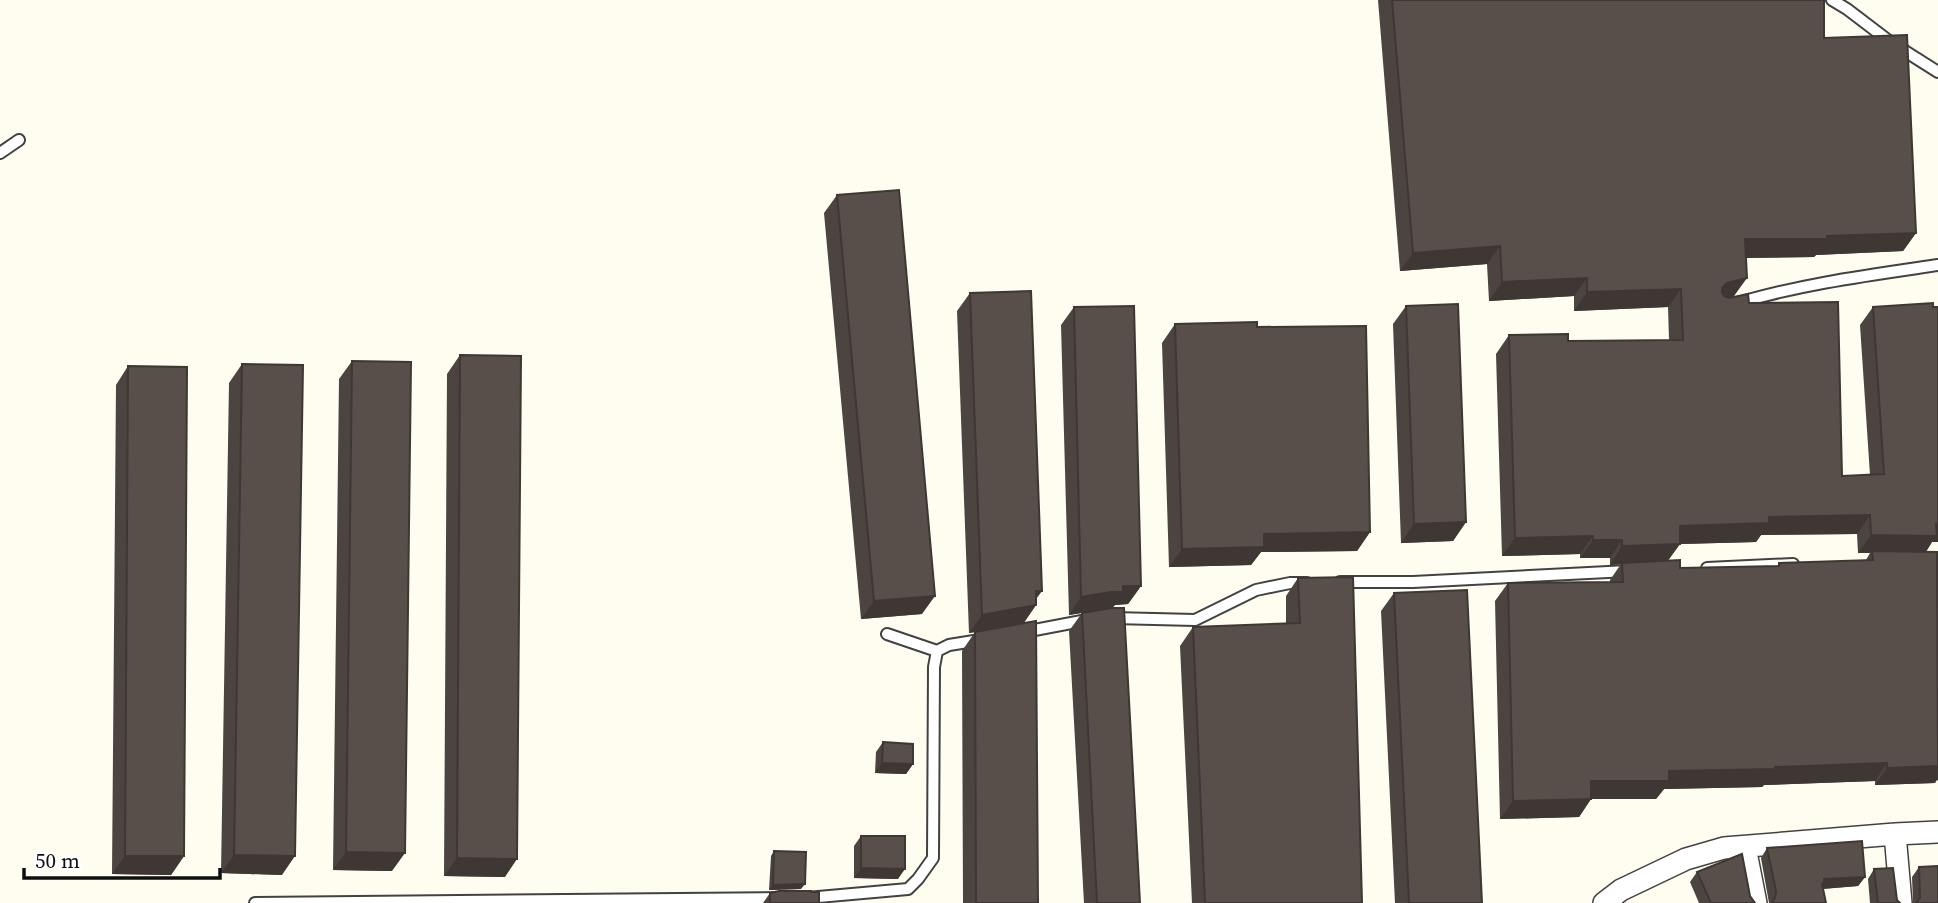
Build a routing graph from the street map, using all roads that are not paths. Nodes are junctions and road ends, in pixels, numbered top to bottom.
1 (1832, 0) edge
2 (1938, 72) edge
3 (19, 140) dead end
4 (0, 153) edge
5 (1938, 265) edge
6 (1728, 306) edge
7 (1808, 563) edge
8 (1696, 568) edge
9 (1640, 571) edge
10 (1316, 582) edge
11 (1329, 582) edge
12 (1017, 633) edge
13 (887, 634) dead end
14 (990, 638) edge
15 (937, 651) junction
16 (1938, 832) edge
17 (1895, 834) junction
18 (1745, 847) junction
19 (822, 900) edge
20 (255, 903) edge
21 (1604, 903) edge
22 (1756, 903) edge
23 (1901, 903) edge

1 - 2 lane
3 - 4 lane
5 - 6 lane
7 - 8 lane
9 - 11 lane
10 - 12 lane
13 - 15 lane
14 - 15 lane
15 - 19 lane
16 - 17 street
17 - 18 street
17 - 23 street
18 - 21 street
18 - 22 street
19 - 20 lane

